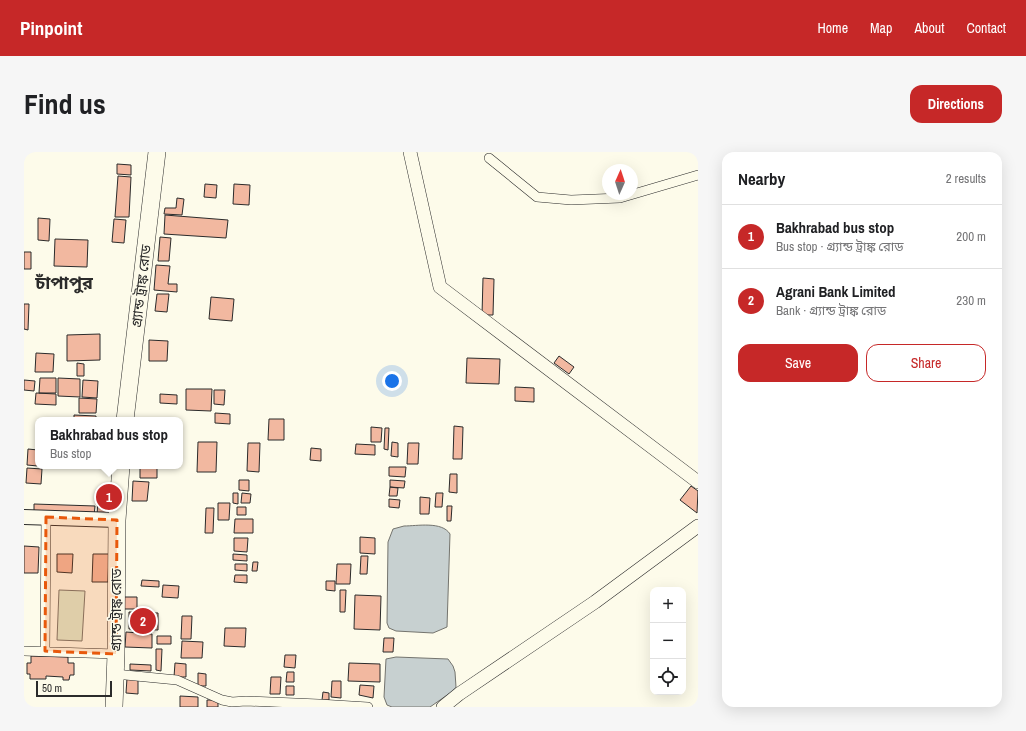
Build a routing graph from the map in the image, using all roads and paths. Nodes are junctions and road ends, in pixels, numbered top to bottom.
1 (157, 152) edge
2 (410, 152) edge
3 (489, 158) dead end
4 (698, 176) edge
5 (125, 417) edge
6 (121, 469) edge
7 (698, 482) edge
8 (24, 517) edge
9 (46, 518) junction
10 (117, 520) junction
11 (698, 526) edge
12 (24, 651) edge
13 (45, 651) junction
14 (116, 654) junction
15 (115, 674) junction
16 (114, 707) edge
17 (368, 707) edge
18 (443, 707) edge

1 - 5 highway, গ্র্যান্ড ট্রাঙ্ক রোড
2 - 7 main road
3 - 4 street
6 - 10 highway, গ্র্যান্ড ট্রাঙ্ক রোড
8 - 9 main road
9 - 10 main road
9 - 13 street
10 - 14 highway, গ্র্যান্ড ট্রাঙ্ক রোড
11 - 18 main road
12 - 13 street
13 - 14 street
14 - 15 highway, গ্র্যান্ড ট্রাঙ্ক রোড
15 - 16 highway, গ্র্যান্ড ট্রাঙ্ক রোড
15 - 17 street

